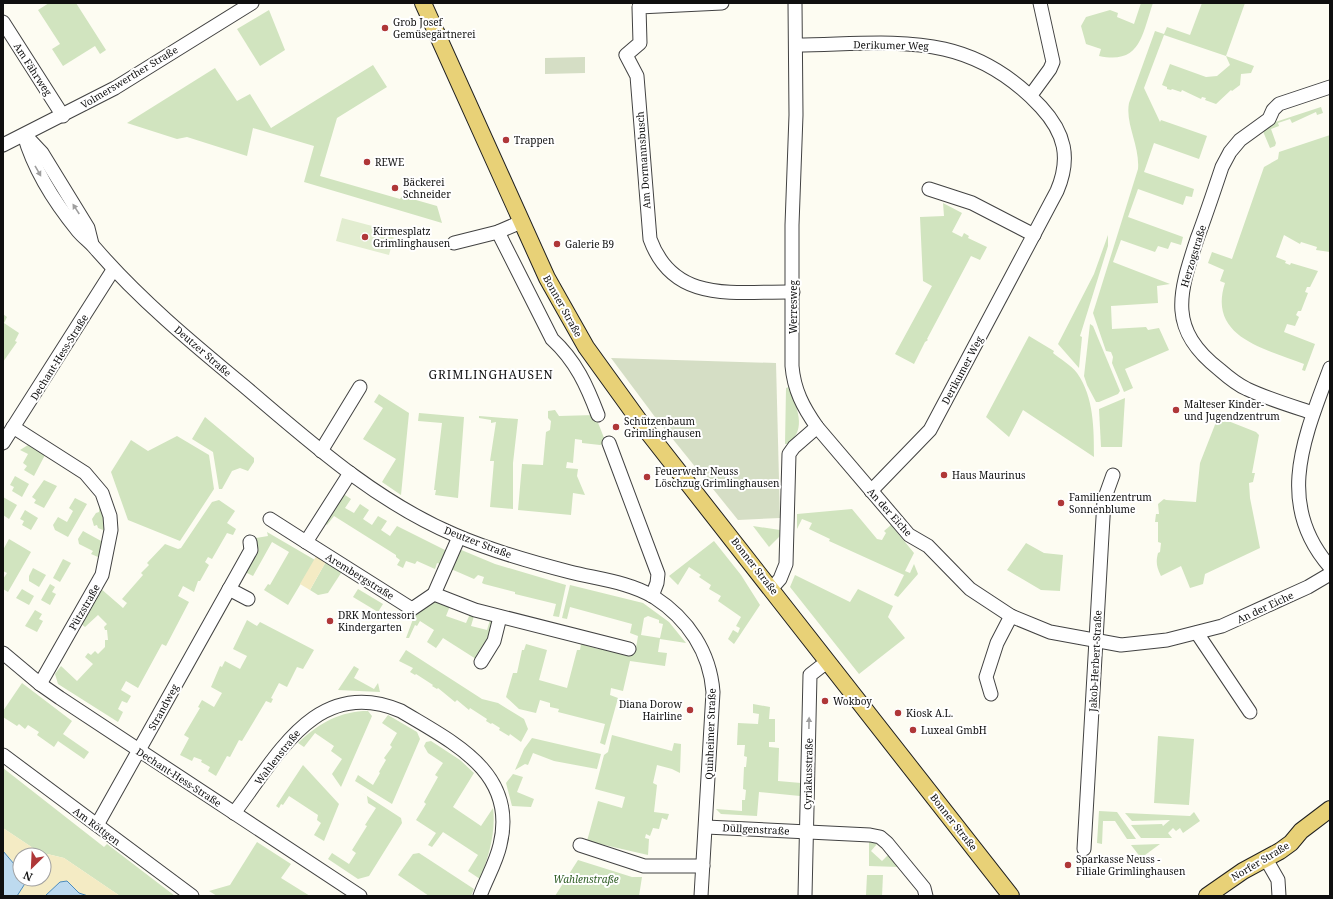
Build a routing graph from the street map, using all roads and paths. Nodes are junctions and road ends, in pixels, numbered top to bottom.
1 (252, 3) edge
2 (423, 3) edge
3 (722, 3) edge
4 (795, 3) edge
5 (1040, 3) edge
6 (3, 22) edge
7 (796, 44) junction
8 (1330, 87) edge
9 (1031, 95) junction
10 (63, 116) junction
11 (24, 135) junction
12 (3, 145) edge
13 (929, 189) dead end
14 (521, 222) junction
15 (498, 232) junction
16 (1034, 235) junction
17 (454, 243) dead end
18 (114, 270) junction
19 (793, 292) junction
20 (1330, 368) edge
21 (360, 387) dead end
22 (1313, 414) junction
23 (598, 415) dead end
24 (13, 427) junction
25 (817, 427) junction
26 (3, 443) edge
27 (610, 443) dead end
28 (321, 451) junction
29 (350, 474) junction
30 (1113, 475) dead end
31 (871, 491) junction
32 (270, 519) dead end
33 (459, 537) junction
34 (250, 542) dead end
35 (306, 542) junction
36 (1330, 567) edge
37 (1330, 574) edge
38 (772, 588) junction
39 (229, 589) junction
40 (434, 594) junction
41 (652, 596) junction
42 (248, 599) dead end
43 (1010, 616) junction
44 (500, 617) junction
45 (1197, 633) junction
46 (1096, 641) junction
47 (629, 649) dead end
48 (3, 653) edge
49 (828, 661) junction
50 (481, 662) dead end
51 (40, 684) junction
52 (992, 694) dead end
53 (1250, 712) dead end
54 (139, 751) junction
55 (3, 755) edge
56 (1330, 809) edge
57 (234, 813) junction
58 (97, 825) junction
59 (706, 827) junction
60 (806, 832) junction
61 (580, 845) dead end
62 (1084, 849) dead end
63 (1266, 859) junction
64 (703, 866) junction
65 (192, 896) edge
66 (360, 896) edge
67 (480, 896) edge
68 (701, 896) edge
69 (805, 896) edge
70 (926, 896) edge
71 (1012, 896) edge
72 (1206, 896) edge
73 (1279, 896) edge

1 - 10 street, Volmerswerther Straße
2 - 14 main road, Bonner Straße
3 - 19 street, Am Dormannsbusch
4 - 7 street, Werresweg
5 - 9 street
6 - 10 street, Am Fährweg
7 - 9 street, Derikumer Weg
7 - 19 street, Werresweg
8 - 22 street, Herzogstraße
9 - 16 street, Derikumer Weg
10 - 11 street, Volmerswerther Straße
11 - 12 street, Volmerswerther Straße
11 - 18 street, Deutzer Straße
13 - 16 street
14 - 15 street
14 - 38 main road, Bonner Straße
15 - 17 street
15 - 23 street
16 - 31 street, Derikumer Weg
18 - 24 street, Dechant-Hess-Straße
18 - 28 street, Deutzer Straße
19 - 25 street, Werresweg
20 - 22 street
21 - 28 street
22 - 36 street
24 - 26 street, Dechant-Hess-Straße
24 - 51 street, Pützstraße
25 - 31 street, An der Eiche
25 - 38 street
27 - 41 street
28 - 29 street, Deutzer Straße
29 - 33 street, Deutzer Straße
29 - 35 street
30 - 46 street, Jakob-Herbert-Straße
31 - 43 street, An der Eiche
32 - 35 street, Arembergstraße
33 - 40 street
33 - 41 street, Deutzer Straße
34 - 39 street, Strandweg
35 - 40 street, Arembergstraße
37 - 45 street, An der Eiche
38 - 49 main road, Bonner Straße
39 - 42 street
39 - 54 street, Strandweg
40 - 44 street
41 - 59 street, Quinheimer Straße
43 - 46 street, An der Eiche
43 - 52 street
44 - 47 street
44 - 50 street
45 - 46 street, An der Eiche
45 - 53 street
46 - 62 street, Jakob-Herbert-Straße
48 - 51 street, Dechant-Hess-Straße
60 -> 49 street, Cyriakusstraße
49 - 71 main road, Bonner Straße
51 - 54 street, Dechant-Hess-Straße
54 - 57 street, Dechant-Hess-Straße
54 - 58 street, Strandweg
55 - 58 street, Am Röttgen
56 - 63 main road, Norfer Straße
57 - 66 street, Dechant-Hess-Straße
57 - 67 street, Wahlenstraße
58 - 65 street, Am Röttgen
59 - 60 street, Düllgenstraße
59 - 64 street, Quinheimer Straße
60 - 69 street, Cyriakusstraße
60 - 70 street, Düllgenstraße
61 - 64 street
63 - 72 main road, Norfer Straße
63 - 73 street
64 - 68 street, Quinheimer Straße

